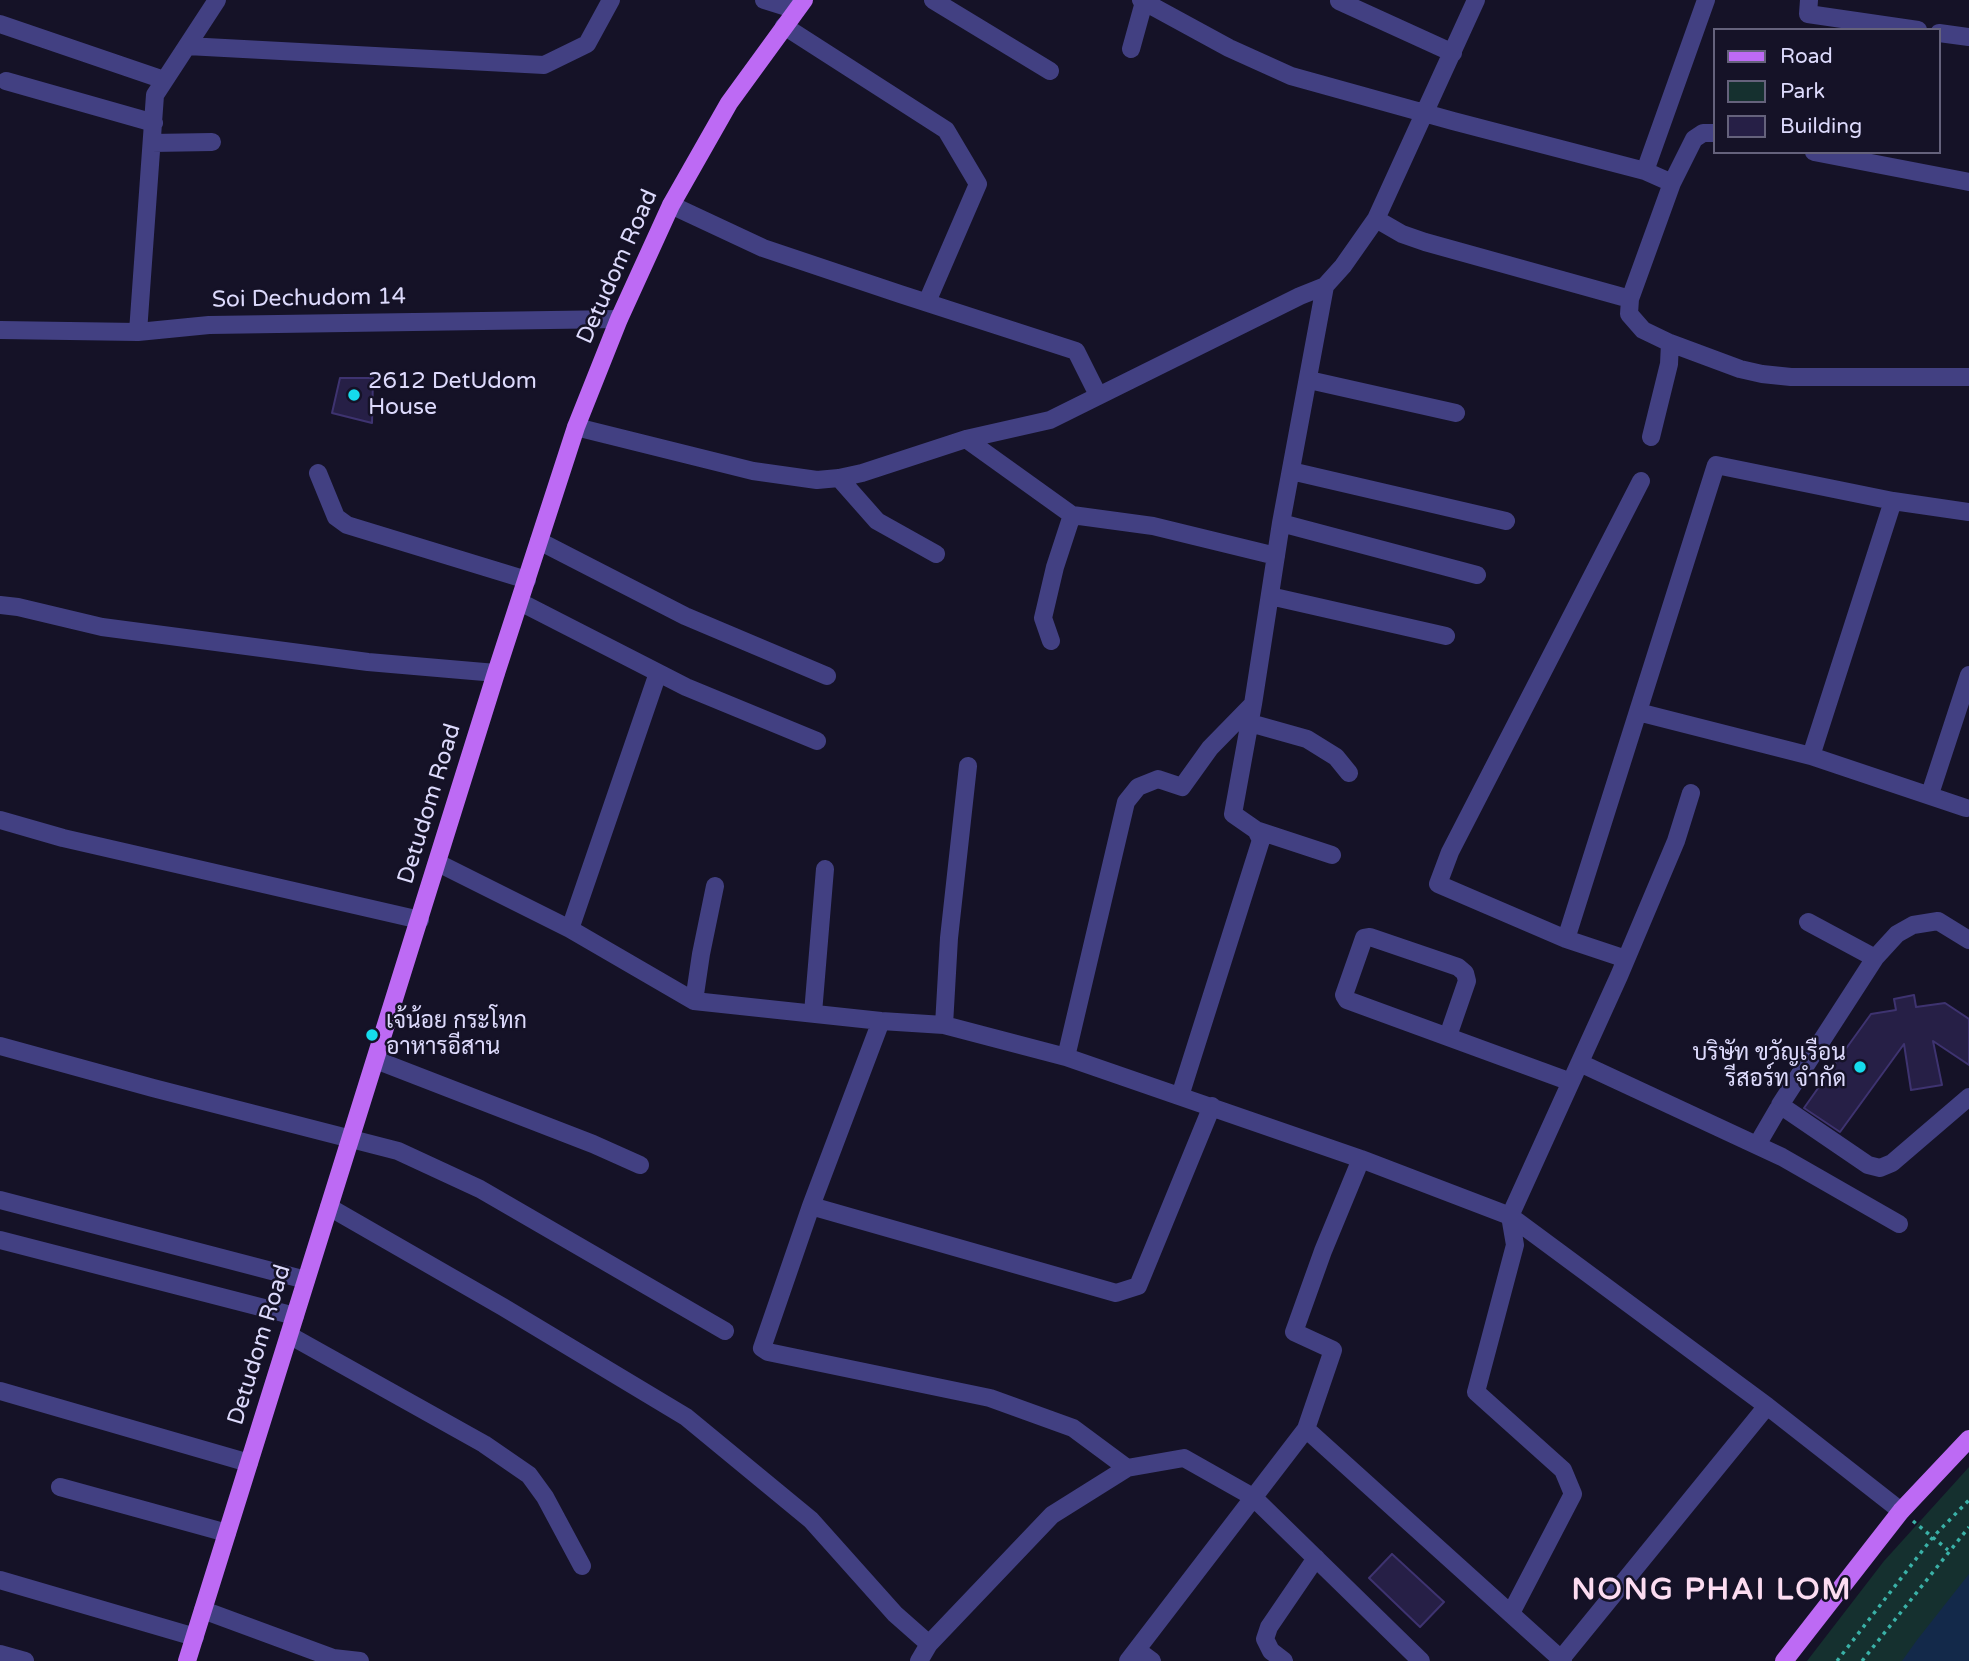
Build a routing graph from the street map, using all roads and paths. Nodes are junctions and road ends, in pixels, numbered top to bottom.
1 (217, 0) edge
2 (611, 0) edge
3 (764, 0) edge
4 (933, 0) edge
5 (1476, 0) edge
6 (1706, 0) edge
7 (1809, 0) edge
8 (1142, 1) edge
9 (1339, 1) edge
10 (800, 5) edge
11 (0, 24) edge
12 (784, 26) junction
13 (1904, 28) edge
14 (1941, 33) edge
15 (1969, 37) edge
16 (187, 46) junction
17 (1131, 49) dead end
18 (1453, 53) junction
19 (1050, 71) dead end
20 (164, 80) junction
21 (6, 81) dead end
22 (1425, 112) junction
23 (154, 122) junction
24 (1714, 134) edge
25 (212, 142) dead end
26 (152, 143) junction
27 (1824, 154) edge
28 (1645, 171) junction
29 (1969, 182) edge
30 (1672, 183) junction
31 (671, 205) junction
32 (1376, 219) junction
33 (1325, 286) junction
34 (1630, 299) junction
35 (927, 302) junction
36 (619, 319) junction
37 (0, 330) edge
38 (138, 332) junction
39 (1670, 343) junction
40 (1969, 377) edge
41 (1309, 380) junction
42 (1098, 395) junction
43 (1456, 413) dead end
44 (576, 427) junction
45 (1651, 437) dead end
46 (967, 439) junction
47 (1291, 471) junction
48 (318, 473) dead end
49 (839, 478) junction
50 (1641, 481) dead end
51 (1893, 501) junction
52 (1969, 512) edge
53 (1072, 515) junction
54 (1506, 521) dead end
55 (1281, 523) junction
56 (539, 541) junction
57 (936, 554) dead end
58 (1276, 556) junction
59 (1477, 575) dead end
60 (527, 580) junction
61 (1269, 596) junction
62 (520, 602) junction
63 (0, 605) edge
64 (1446, 636) dead end
65 (1051, 641) dead end
66 (496, 673) junction
67 (658, 673) junction
68 (1969, 675) edge
69 (827, 676) dead end
70 (1253, 705) junction
71 (1638, 712) junction
72 (1250, 723) junction
73 (817, 741) dead end
74 (1811, 756) junction
75 (968, 766) dead end
76 (1349, 772) dead end
77 (1691, 793) dead end
78 (1930, 794) junction
79 (1966, 808) dead end
80 (0, 820) edge
81 (1256, 830) junction
82 (1332, 855) dead end
83 (438, 863) junction
84 (825, 869) dead end
85 (715, 886) dead end
86 (420, 920) junction
87 (1808, 922) dead end
88 (569, 929) junction
89 (1566, 939) junction
90 (1969, 940) edge
91 (1875, 958) junction
92 (1626, 959) junction
93 (694, 1001) junction
94 (813, 1013) junction
95 (881, 1021) junction
96 (944, 1025) junction
97 (1448, 1036) junction
98 (0, 1046) edge
99 (1066, 1057) junction
100 (376, 1059) junction
101 (1580, 1063) junction
102 (1571, 1082) junction
103 (1180, 1096) junction
104 (1969, 1097) edge
105 (1212, 1106) junction
106 (1779, 1107) junction
107 (351, 1137) junction
108 (1757, 1145) junction
109 (1361, 1159) junction
110 (640, 1165) dead end
111 (0, 1200) edge
112 (811, 1206) junction
113 (329, 1207) junction
114 (1510, 1216) junction
115 (1899, 1224) dead end
116 (0, 1240) edge
117 (306, 1280) junction
118 (295, 1316) junction
119 (725, 1331) dead end
120 (289, 1335) junction
121 (0, 1391) edge
122 (1767, 1406) junction
123 (1306, 1429) junction
124 (1969, 1438) edge
125 (249, 1463) junction
126 (1127, 1468) junction
127 (60, 1487) dead end
128 (1253, 1497) junction
129 (1969, 1500) edge
130 (1901, 1511) junction
131 (1969, 1527) edge
132 (227, 1533) junction
133 (1933, 1537) junction
134 (1949, 1550) junction
135 (1316, 1558) junction
136 (582, 1566) dead end
137 (0, 1580) edge
138 (203, 1610) junction
139 (1511, 1613) junction
140 (195, 1637) junction
141 (929, 1644) junction
142 (0, 1654) edge
143 (1132, 1655) edge
144 (1562, 1660) edge
145 (25, 1661) edge
146 (187, 1661) edge
147 (360, 1661) edge
148 (919, 1661) edge
149 (1152, 1661) edge
150 (1284, 1661) edge
151 (1421, 1661) edge
152 (1784, 1661) edge
153 (1837, 1661) edge
154 (1862, 1661) edge

1 - 16 street
2 - 16 street
3 - 10 street
4 - 19 street
5 - 18 street
6 - 28 street
7 - 13 street
8 - 17 street
8 - 22 street
9 - 18 street
10 - 12 main road, Detudom Road
11 - 20 street
12 - 31 main road, Detudom Road
12 - 35 street
14 - 15 street
16 - 20 street
18 - 22 street
20 - 23 street
21 - 23 street
22 - 28 street
22 - 32 street
23 - 26 street
24 - 30 street
25 - 26 street
26 - 38 street
27 - 29 street
28 - 30 street
30 - 34 street
31 - 35 street
31 - 36 main road, Detudom Road
32 - 33 street
32 - 34 street
33 - 41 street
33 - 42 street
34 - 39 street
35 - 42 street
36 - 38 street, Soi Dechudom 14
36 - 44 main road, Detudom Road
37 - 38 street, Soi Dechudom 14
39 - 40 street
39 - 45 street
41 - 43 street
41 - 47 street
42 - 46 street
44 - 49 street
44 - 56 main road, Detudom Road
46 - 49 street
46 - 53 street
47 - 54 street
47 - 55 street
48 - 60 street
49 - 57 street
50 - 89 street
51 - 52 street
51 - 71 street
51 - 74 street
53 - 58 street
53 - 65 street
55 - 58 street
55 - 59 street
56 - 60 main road, Detudom Road
56 - 69 street
58 - 61 street
60 - 62 main road, Detudom Road
61 - 64 street
61 - 70 street
62 - 66 main road, Detudom Road
62 - 67 street
63 - 66 street
66 - 83 main road, Detudom Road
67 - 73 street
67 - 88 street
68 - 78 street
70 - 72 street
70 - 99 street
71 - 74 street
71 - 89 street
72 - 76 street
72 - 81 street
74 - 78 street
75 - 96 street
77 - 92 street
78 - 79 street
80 - 86 street
81 - 82 street
81 - 103 street
83 - 86 main road, Detudom Road
83 - 88 street
84 - 94 street
85 - 93 street
86 - 100 main road, Detudom Road
87 - 91 street
88 - 93 street
89 - 92 street
90 - 91 street
91 - 106 street
92 - 101 street
93 - 94 street
94 - 95 street
95 - 96 street
95 - 112 street
96 - 99 street
97 - 97 street
97 - 102 street
98 - 107 street
99 - 103 street
100 - 107 main road, Detudom Road
100 - 110 street
101 - 102 street
101 - 108 street
102 - 114 street
103 - 105 street
104 - 106 street
105 - 109 street
105 - 112 street
106 - 108 street
107 - 113 main road, Detudom Road
107 - 119 street
108 - 115 street
109 - 114 street
109 - 123 street
111 - 117 street
112 - 126 street
113 - 117 main road, Detudom Road
113 - 141 street
114 - 122 street
114 - 139 street
116 - 118 street
117 - 118 main road, Detudom Road
118 - 120 main road, Detudom Road
120 - 125 main road, Detudom Road
120 - 136 street
121 - 125 street
122 - 130 street
122 - 144 street
123 - 128 street
123 - 139 street
124 - 130 main road
125 - 132 main road, Detudom Road
126 - 128 street
126 - 141 street
127 - 132 street
128 - 135 street
128 - 143 street
129 - 133 path
130 - 133 path
130 - 152 main road
131 - 134 path
132 - 138 main road, Detudom Road
133 - 134 path
133 - 153 path
134 - 154 path
135 - 150 street
135 - 151 street
137 - 140 street
138 - 140 main road, Detudom Road
138 - 147 street
139 - 144 street
140 - 146 main road, Detudom Road
141 - 148 street
142 - 145 street
143 - 149 street

